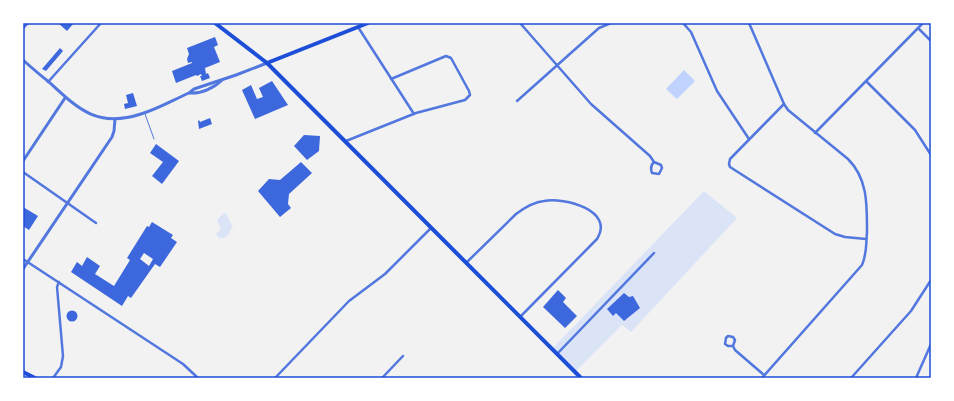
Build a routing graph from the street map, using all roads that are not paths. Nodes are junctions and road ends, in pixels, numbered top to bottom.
1 (28, 23) edge
2 (101, 23) edge
3 (215, 23) edge
4 (368, 23) edge
5 (520, 23) edge
6 (612, 23) edge
7 (683, 23) edge
8 (749, 23) edge
9 (923, 23) edge
10 (357, 27) junction
11 (23, 28) edge
12 (918, 28) junction
13 (931, 41) edge
14 (23, 60) edge
15 (267, 63) junction
16 (557, 65) junction
17 (391, 79) junction
18 (866, 81) junction
19 (48, 82) junction
20 (65, 98) junction
21 (517, 101) dead end
22 (784, 104) junction
23 (145, 113) junction
24 (414, 114) junction
25 (115, 119) junction
26 (815, 133) junction
27 (154, 139) dead end
28 (749, 139) junction
29 (346, 142) junction
30 (931, 155) edge
31 (23, 161) edge
32 (654, 162) junction
33 (23, 172) edge
34 (67, 204) junction
35 (96, 223) dead end
36 (432, 228) junction
37 (866, 239) junction
38 (654, 253) dead end
39 (23, 259) edge
40 (27, 262) junction
41 (466, 263) junction
42 (23, 269) edge
43 (931, 280) edge
44 (59, 282) junction
45 (520, 317) junction
46 (931, 344) edge
47 (733, 346) junction
48 (557, 354) junction
49 (403, 356) dead end
50 (23, 372) edge
51 (764, 375) junction
52 (35, 378) edge
53 (53, 378) edge
54 (198, 378) edge
55 (275, 378) edge
56 (382, 378) edge
57 (581, 378) edge
58 (762, 378) edge
59 (851, 378) edge
60 (916, 378) edge

1 - 11 street
2 - 19 street
3 - 15 main road
4 - 10 main road
5 - 16 street
6 - 16 street
7 - 28 street
8 - 22 street
9 - 12 street
10 - 15 main road
10 - 17 street
12 - 13 street
12 - 18 street
14 - 19 street
15 - 23 street
15 - 29 main road
16 - 21 street
16 - 32 street
17 - 24 street
17 - 24 street
18 - 26 street
18 - 30 street
19 - 20 street
20 - 25 street
20 - 31 street
22 - 26 street
22 - 28 street
23 - 25 street
23 - 27 lane
24 - 29 street
25 - 34 street
26 - 37 street
28 - 37 street
29 - 36 main road
32 - 32 street
33 - 34 street
34 - 35 street
34 - 40 street
36 - 41 main road
36 - 55 street
37 - 51 street
38 - 48 street
39 - 40 street
40 - 42 street
40 - 44 street
41 - 45 main road
41 - 45 street
43 - 59 street
44 - 53 street
44 - 54 street
45 - 48 main road
46 - 60 street
47 - 47 street
47 - 51 street
48 - 57 main road
49 - 56 street
50 - 52 main road
51 - 58 street

